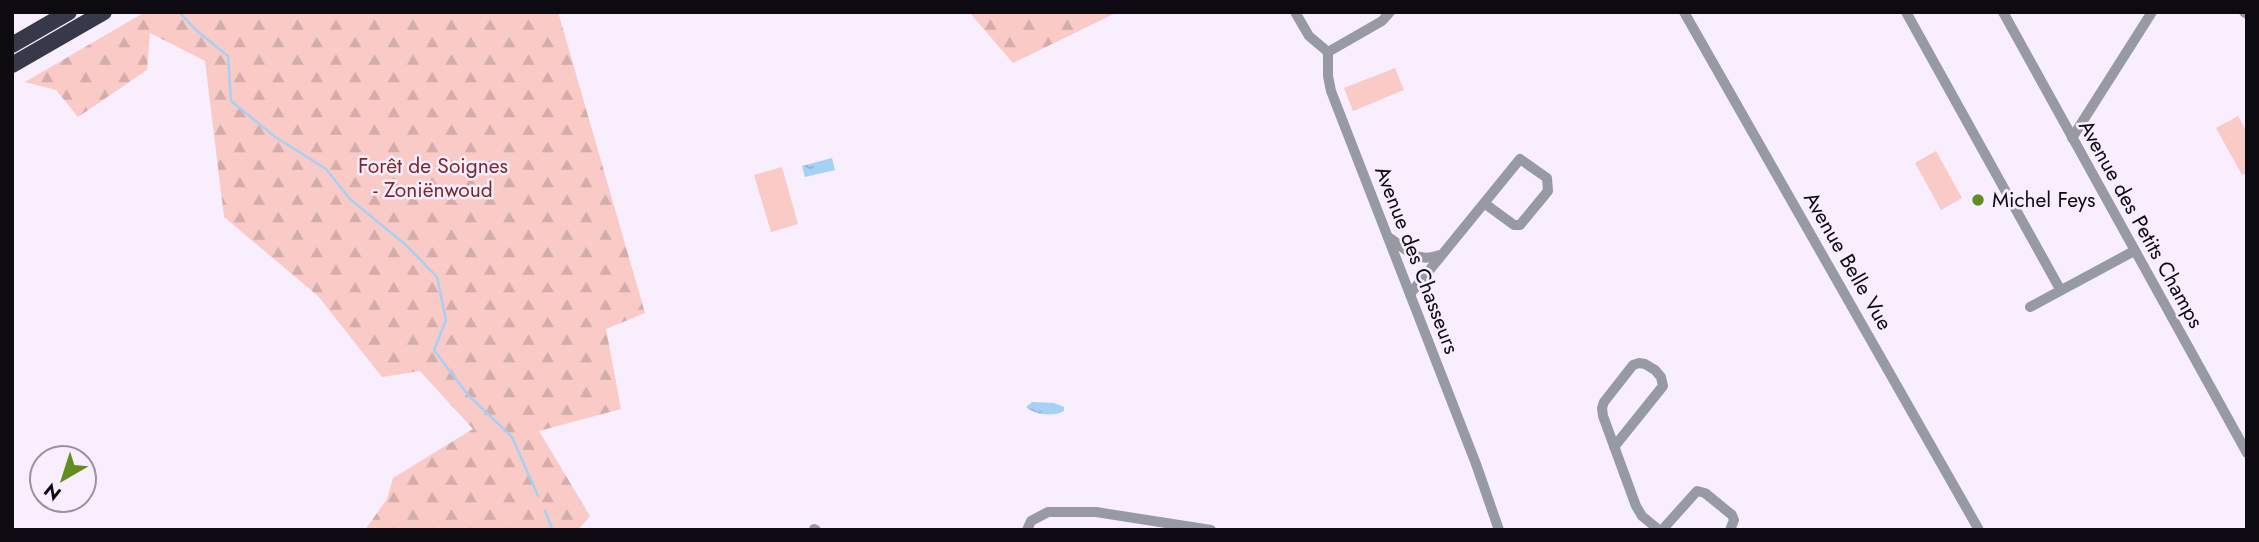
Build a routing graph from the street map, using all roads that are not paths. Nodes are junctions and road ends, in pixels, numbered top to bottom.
1 (69, 12) edge
2 (104, 12) edge
3 (1295, 12) edge
4 (1390, 12) edge
5 (1685, 12) edge
6 (1906, 12) edge
7 (2003, 12) edge
8 (2152, 12) edge
9 (12, 45) edge
10 (1328, 52) junction
11 (12, 65) edge
12 (2072, 138) junction
13 (1484, 203) junction
14 (1388, 237) junction
15 (2134, 251) junction
16 (1440, 255) junction
17 (2060, 289) junction
18 (1410, 294) junction
19 (2030, 307) dead end
20 (1614, 447) junction
21 (2247, 453) edge
22 (1027, 530) edge
23 (1211, 530) edge
24 (1499, 530) edge
25 (1660, 530) edge
26 (1730, 530) edge
27 (1979, 530) edge

1 - 9 highway
2 - 11 highway
3 - 10 street
4 - 10 street
5 - 27 street, Avenue Belle Vue
6 - 17 street
7 - 12 street, Avenue des Petits Champs
8 - 12 street
10 - 14 street, Avenue des Chasseurs
12 - 15 street, Avenue des Petits Champs
13 - 13 street
13 - 16 street
14 - 16 street
14 - 18 street, Avenue des Chasseurs
15 - 17 street
15 - 21 street, Avenue des Petits Champs
16 - 18 street
17 - 19 street
18 - 24 street, Avenue des Chasseurs
20 - 20 street
20 - 25 street
22 - 23 street
25 - 26 street

